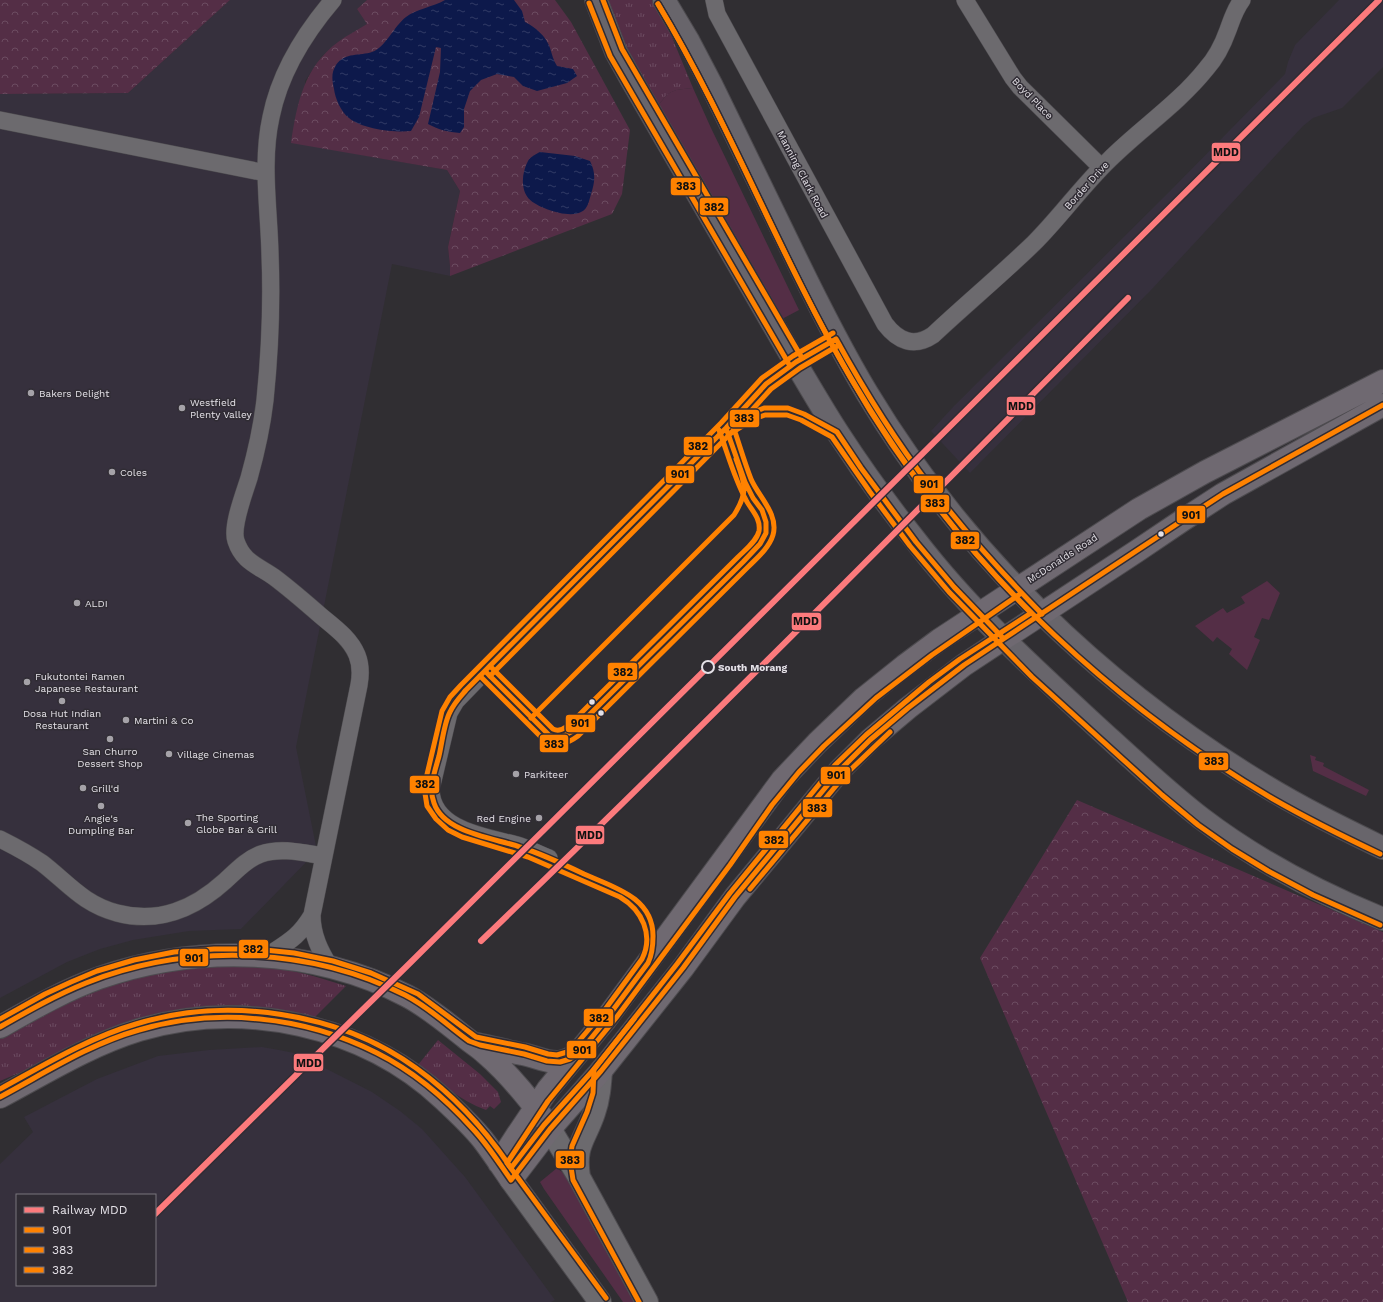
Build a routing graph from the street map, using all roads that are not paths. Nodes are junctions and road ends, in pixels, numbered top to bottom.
1 (333, 0) edge
2 (596, 0) edge
3 (664, 0) edge
4 (714, 0) edge
5 (965, 0) edge
6 (1242, 0) edge
7 (0, 120) edge
8 (1101, 167) junction
9 (266, 173) junction
10 (903, 340) joint
11 (1383, 381) edge
12 (1383, 405) edge
13 (1016, 588) junction
14 (979, 613) junction
15 (1042, 614) junction
16 (1003, 638) junction
17 (485, 671) dead end
18 (0, 839) edge
19 (1383, 848) edge
20 (324, 856) junction
21 (549, 858) dead end
22 (312, 915) junction
23 (1383, 919) edge
24 (267, 956) junction
25 (330, 967) junction
26 (0, 1027) edge
27 (472, 1043) junction
28 (576, 1055) junction
29 (601, 1070) junction
30 (0, 1097) edge
31 (535, 1108) junction
32 (550, 1129) junction
33 (505, 1171) junction
34 (579, 1177) junction
35 (600, 1302) edge
36 (647, 1302) edge

1 - 9 street
2 - 14 main road
3 - 13 main road
4 - 10 street, Manning Clark Road
5 - 8 street, Boyd Place
6 - 8 street, Border Drive
7 - 9 street
8 - 10 street, Border Drive
9 - 20 street
11 - 13 main road, McDonalds Road
12 - 15 main road
13 - 14 main road, McDonalds Road
13 - 15 main road
14 - 16 main road
14 - 28 main road, McDonalds Road
15 - 16 main road
15 - 19 main road
16 - 23 main road
16 - 29 main road
17 - 21 street
18 - 20 street
20 - 22 street
22 - 24 street
22 - 25 street
24 - 25 main road, McDonalds Road
24 - 26 main road, McDonalds Road
25 - 27 main road, McDonalds Road
27 - 28 main road, McDonalds Road
27 - 31 main road, McDonalds Road
28 - 31 main road, McDonalds Road
29 - 32 main road
29 - 34 street
30 - 33 main road
31 - 32 main road, McDonalds Road
31 - 33 main road, McDonalds Road
32 - 33 main road
32 - 34 street
33 - 35 street
34 - 36 street

